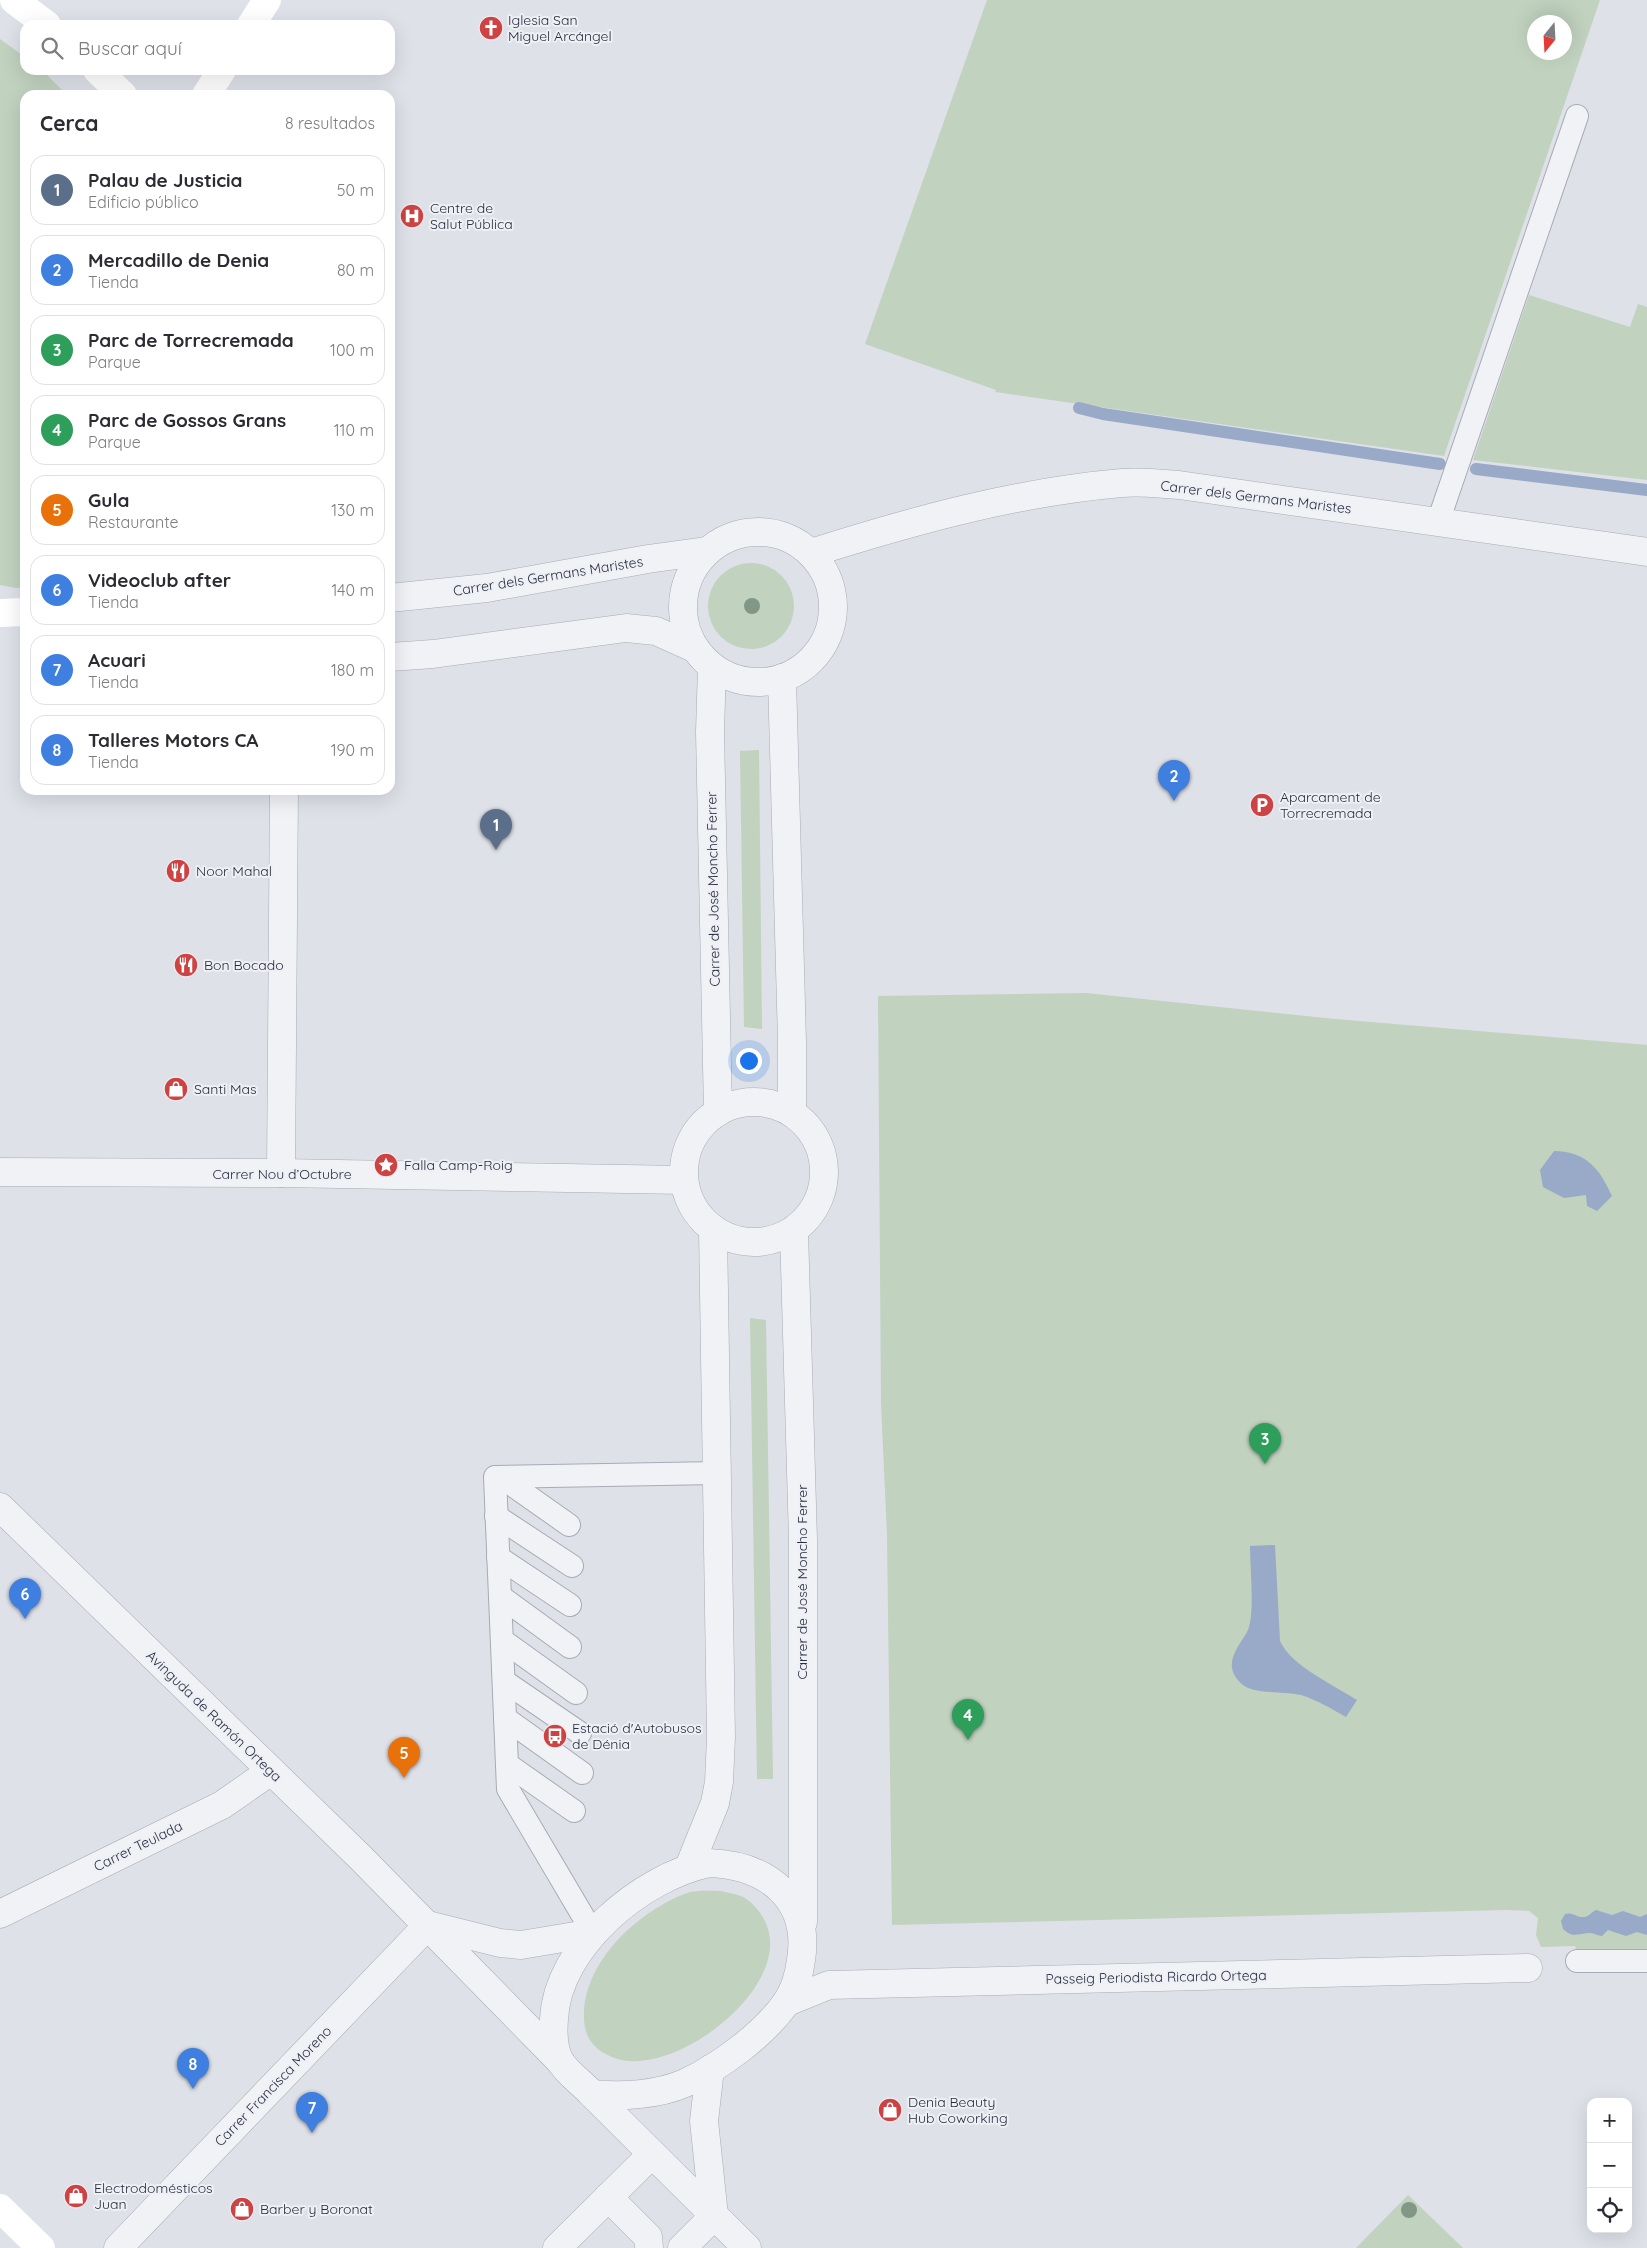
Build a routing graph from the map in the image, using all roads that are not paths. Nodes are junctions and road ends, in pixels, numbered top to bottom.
1 (14, 0) edge
2 (268, 0) edge
3 (40, 20) edge
4 (254, 20) edge
5 (103, 75) edge
6 (219, 75) edge
7 (118, 90) edge
8 (209, 90) edge
9 (1577, 116) dead end
10 (1438, 522) junction
11 (706, 551) junction
12 (1647, 552) edge
13 (811, 553) junction
14 (395, 597) edge
15 (20, 612) edge
16 (0, 614) edge
17 (395, 657) edge
18 (703, 657) junction
19 (782, 678) junction
20 (284, 795) edge
21 (718, 1112) junction
22 (792, 1113) junction
23 (0, 1172) edge
24 (281, 1173) junction
25 (684, 1180) junction
26 (713, 1229) junction
27 (794, 1231) junction
28 (717, 1473) junction
29 (502, 1477) junction
30 (0, 1507) edge
31 (496, 1516) junction
32 (569, 1525) dead end
33 (498, 1557) junction
34 (572, 1566) dead end
35 (500, 1596) junction
36 (570, 1605) dead end
37 (502, 1640) junction
38 (570, 1647) dead end
39 (504, 1681) junction
40 (576, 1692) dead end
41 (505, 1718) junction
42 (580, 1733) dead end
43 (507, 1764) junction
44 (271, 1771) junction
45 (582, 1773) dead end
46 (574, 1811) dead end
47 (689, 1867) junction
48 (0, 1914) edge
49 (428, 1925) junction
50 (593, 1932) junction
51 (803, 1933) junction
52 (1577, 1961) dead end
53 (1647, 1961) edge
54 (1528, 1968) dead end
55 (787, 2002) junction
56 (559, 2060) junction
57 (710, 2069) junction
58 (592, 2094) junction
59 (652, 2154) junction
60 (608, 2197) junction
61 (0, 2208) edge
62 (714, 2216) junction
63 (41, 2248) edge
64 (118, 2248) edge
65 (557, 2248) edge
66 (649, 2248) edge
67 (682, 2248) edge
68 (747, 2248) edge

1 - 3 main road
2 - 4 main road
5 - 7 main road
6 - 8 main road
9 - 10 lane
10 - 12 street, Carrer dels Germans Maristes
10 - 13 street, Carrer dels Germans Maristes
11 - 13 street
11 - 14 street, Carrer dels Germans Maristes
11 - 18 street
13 - 19 street
15 - 16 main road
17 - 18 street
18 - 19 street
18 - 21 street, Carrer de José Moncho Ferrer
19 - 22 street
20 - 24 street
21 - 22 street
21 - 25 street
22 - 27 street
23 - 24 street, Carrer Nou d’Octubre
24 - 25 street, Carrer Nou d’Octubre
25 - 26 street
26 - 27 street
26 - 28 street
27 - 51 street, Carrer de José Moncho Ferrer
28 - 29 lane
28 - 47 street
29 - 31 lane
29 - 32 lane
30 - 44 street, Avinguda de Ramón Ortega
31 - 33 lane
31 - 34 lane
33 - 35 lane
33 - 36 lane
35 - 37 lane
35 - 38 lane
37 - 39 lane
37 - 40 lane
39 - 41 lane
39 - 42 lane
41 - 43 lane
41 - 45 lane
43 - 46 lane
43 - 50 lane
44 - 48 street, Carrer Teulada
44 - 49 street, Avinguda de Ramón Ortega
47 - 50 street
47 - 51 street
49 - 50 street, Avinguda de Ramón Ortega
49 - 56 street, Avinguda de Ramón Ortega
49 - 64 street, Carrer Francisca Moreno
50 - 56 street
51 - 55 street, Carrer de José Moncho Ferrer
52 - 53 lane
54 - 55 street, Passeig Periodista Ricardo Ortega
55 - 57 street
56 - 58 street, Avinguda de Ramón Ortega
57 - 58 street
57 - 62 street
58 - 59 street
59 - 60 street
59 - 62 street
60 - 65 street
60 - 66 street
61 - 63 main road
62 - 67 street
62 - 68 street

